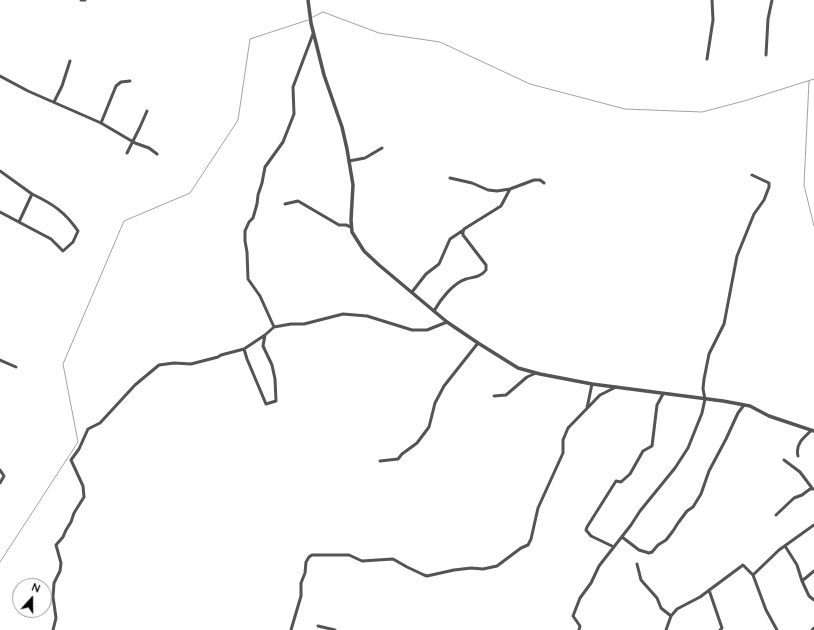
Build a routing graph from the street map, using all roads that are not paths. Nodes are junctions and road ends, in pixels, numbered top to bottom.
1 (81, 0) edge
2 (85, 0) edge
3 (308, 0) edge
4 (712, 0) edge
5 (772, 0) edge
6 (313, 33) junction
7 (766, 55) dead end
8 (707, 59) dead end
9 (70, 61) dead end
10 (0, 76) edge
11 (130, 81) dead end
12 (54, 102) junction
13 (146, 111) dead end
14 (101, 123) junction
15 (132, 141) junction
16 (382, 148) dead end
17 (127, 153) dead end
18 (157, 154) dead end
19 (349, 160) junction
20 (0, 171) edge
21 (752, 175) dead end
22 (450, 178) dead end
23 (544, 183) dead end
24 (510, 189) junction
25 (32, 194) junction
26 (285, 204) dead end
27 (0, 212) edge
28 (19, 222) junction
29 (352, 227) junction
30 (464, 230) junction
31 (412, 292) junction
32 (434, 311) junction
33 (447, 322) junction
34 (274, 327) junction
35 (265, 335) junction
36 (478, 344) junction
37 (244, 348) junction
38 (0, 360) edge
39 (16, 367) dead end
40 (536, 373) junction
41 (592, 384) junction
42 (616, 387) junction
43 (663, 394) junction
44 (494, 396) dead end
45 (705, 399) junction
46 (744, 405) junction
47 (586, 410) junction
48 (813, 430) edge
49 (798, 456) dead end
50 (784, 460) dead end
51 (380, 461) dead end
52 (0, 470) edge
53 (0, 483) edge
54 (813, 488) edge
55 (776, 515) dead end
56 (814, 525) edge
57 (622, 537) junction
58 (785, 546) junction
59 (614, 547) junction
60 (637, 564) dead end
61 (814, 572) edge
62 (753, 575) junction
63 (802, 581) junction
64 (709, 590) junction
65 (814, 600) edge
66 (671, 616) junction
67 (318, 626) dead end
68 (814, 628) edge
69 (53, 630) edge
70 (291, 630) edge
71 (335, 630) edge
72 (579, 630) edge
73 (666, 630) edge
74 (720, 630) edge
75 (777, 630) edge
76 (812, 630) edge

1 - 2 street
3 - 6 street
4 - 8 street
5 - 7 street
6 - 19 street
6 - 34 street
9 - 12 street
10 - 12 street
11 - 14 street
12 - 14 street
13 - 15 street
14 - 15 street
15 - 17 street
15 - 18 street
16 - 19 street
19 - 29 street
20 - 25 street
21 - 45 street
22 - 24 street
23 - 24 street
24 - 30 street
25 - 28 street
25 - 28 street
26 - 29 street
27 - 28 street
29 - 31 street
30 - 31 street
30 - 32 street
31 - 32 street
32 - 33 street
33 - 34 street
33 - 36 street
34 - 35 street
35 - 37 street
35 - 37 street
36 - 40 street
36 - 51 street
37 - 69 street
38 - 39 street
40 - 41 street
40 - 44 street
41 - 42 street
41 - 47 street
42 - 43 street
42 - 47 street
43 - 45 street
43 - 59 street
45 - 46 street
45 - 57 street
46 - 48 street
46 - 57 street
47 - 70 street
48 - 49 street
50 - 54 street
52 - 53 street
54 - 55 street
56 - 58 street
57 - 59 street
58 - 62 street
58 - 63 street
59 - 72 street
60 - 66 street
61 - 63 street
62 - 64 street
62 - 75 street
63 - 65 street
64 - 66 street
64 - 74 street
66 - 73 street
67 - 71 street
68 - 76 street

